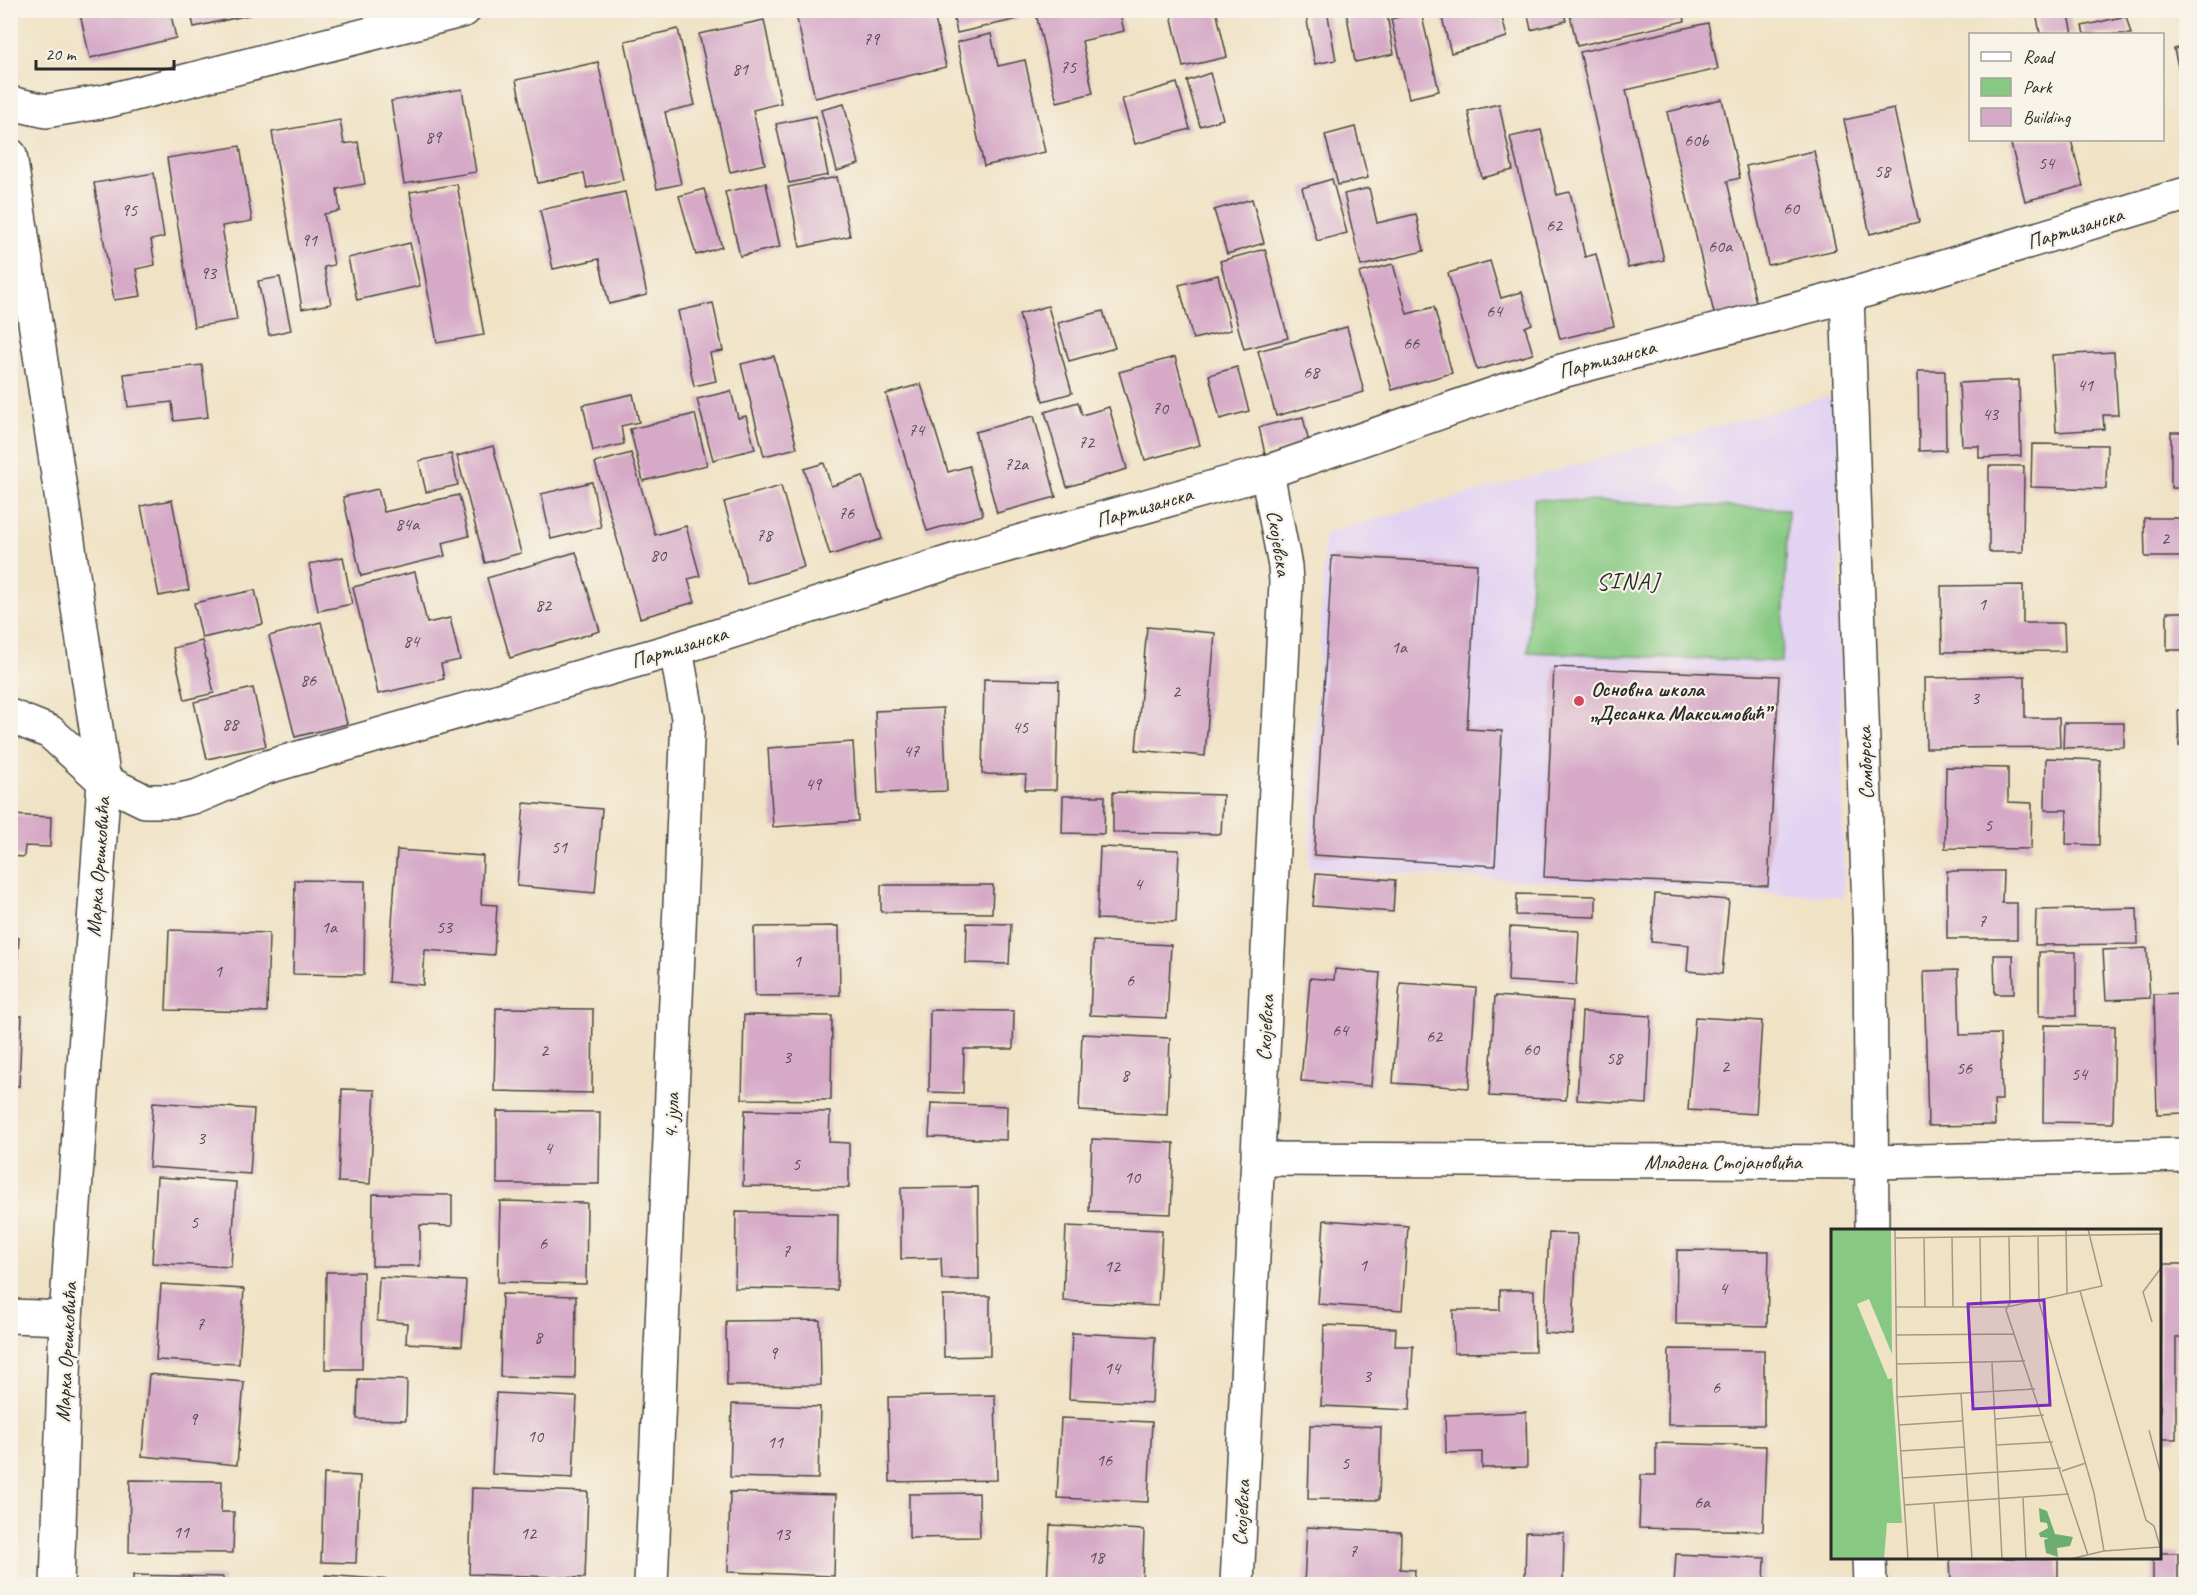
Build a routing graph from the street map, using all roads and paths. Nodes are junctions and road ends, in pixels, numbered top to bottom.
1 (464, 10) edge
2 (10, 103) edge
3 (10, 155) edge
4 (2187, 194) edge
5 (1847, 296) junction
6 (1267, 472) junction
7 (676, 649) junction
8 (10, 716) edge
9 (104, 781) junction
10 (2187, 1155) edge
11 (1259, 1160) junction
12 (1873, 1162) junction
13 (1872, 1229) edge
14 (10, 1316) edge
15 (66, 1318) junction
16 (1869, 1559) edge
17 (57, 1584) edge
18 (651, 1584) edge
19 (1237, 1584) edge
20 (1870, 1584) edge

1 - 2 street
3 - 9 street, Марка Орешковића
4 - 5 street, Партизанска
5 - 6 street, Партизанска
5 - 12 street, Сомборска
6 - 7 street, Партизанска
6 - 11 street, Скојевска
7 - 9 street, Партизанска
7 - 18 street, 4. јула
8 - 9 street, Партизанска
9 - 15 street, Марка Орешковића
10 - 12 street, Младена Стојановића
11 - 12 street, Младена Стојановића
11 - 19 street, Скојевска
12 - 13 street, Сомборска
14 - 15 street
15 - 17 street, Марка Орешковића
16 - 20 street

